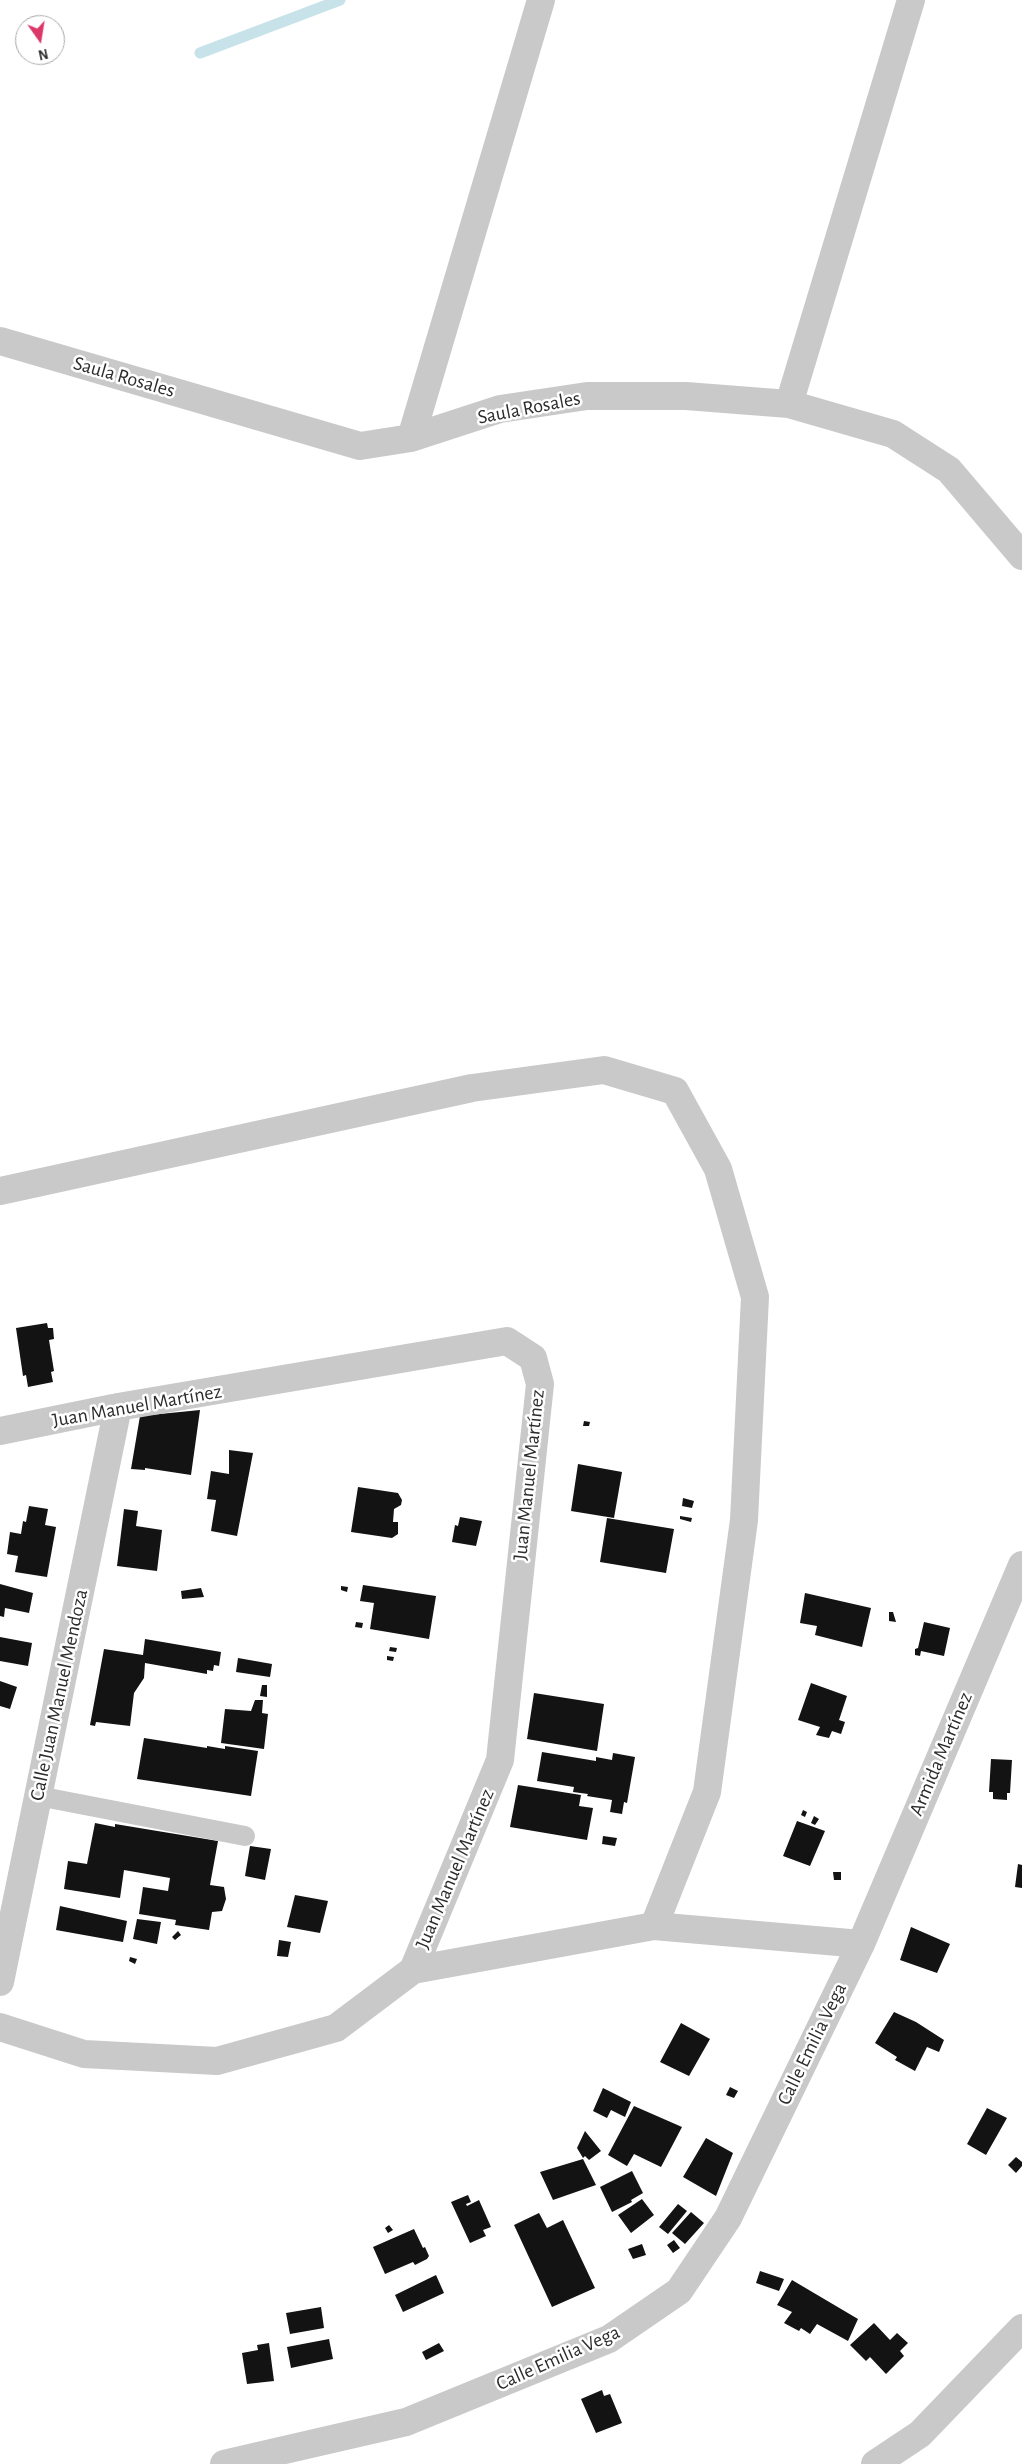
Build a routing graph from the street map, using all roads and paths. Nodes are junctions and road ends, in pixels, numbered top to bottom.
1 (541, 0) edge
2 (911, 0) edge
3 (0, 341) edge
4 (789, 404) junction
5 (411, 438) junction
6 (1022, 556) edge
7 (0, 1191) edge
8 (118, 1408) junction
9 (0, 1431) edge
10 (1022, 1565) edge
11 (38, 1796) junction
12 (245, 1836) dead end
13 (654, 1926) junction
14 (861, 1944) junction
15 (413, 1970) junction
16 (0, 1982) edge
17 (0, 2027) edge
18 (1022, 2328) edge
19 (224, 2464) edge
20 (875, 2464) edge

1 - 5 street
2 - 4 street
3 - 5 street, Saula Rosales
4 - 5 street, Saula Rosales
4 - 6 street, Saula Rosales
7 - 13 street
8 - 9 street, Juan Manuel Martínez
8 - 11 street, Calle Juan Manuel Mendoza
8 - 15 street, Juan Manuel Martínez
10 - 14 street, Armida Martínez
11 - 12 lane
11 - 16 street, Calle Juan Manuel Mendoza
13 - 14 street
13 - 15 street
14 - 19 street, Calle Emilia Vega
15 - 17 street
18 - 20 street

